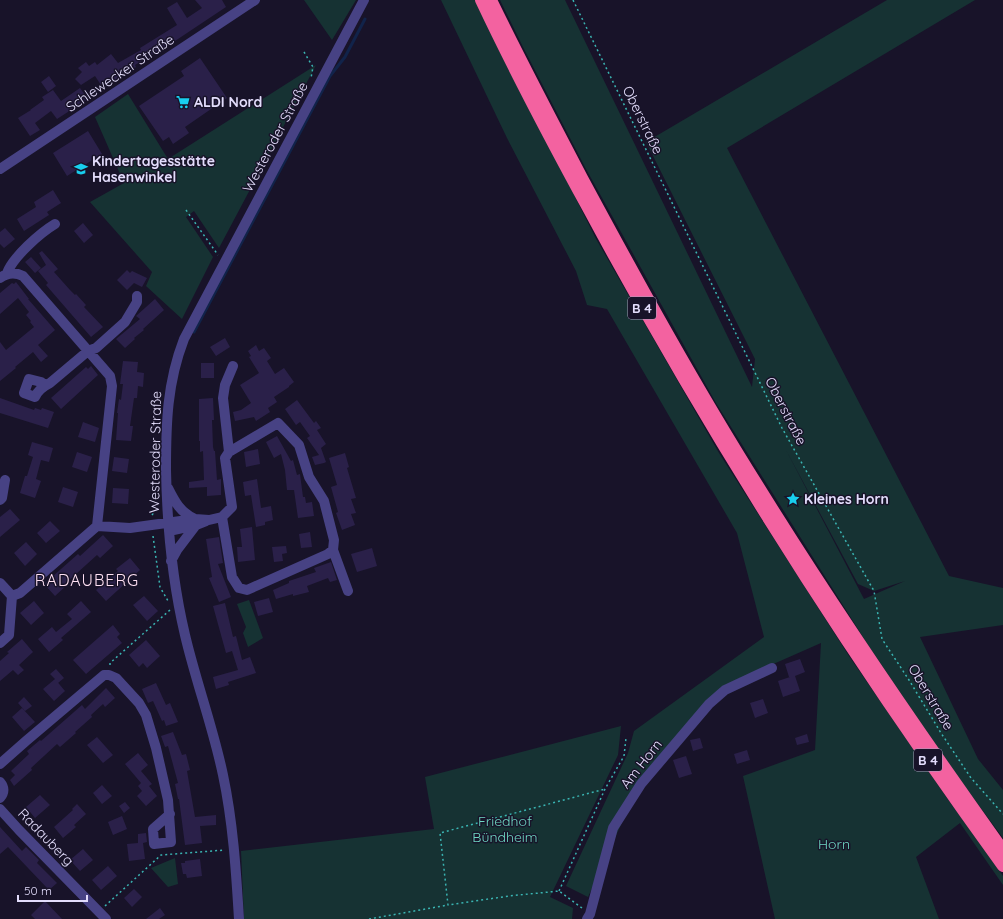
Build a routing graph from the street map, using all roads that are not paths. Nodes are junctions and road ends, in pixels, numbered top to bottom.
1 (256, 0) edge
2 (364, 0) edge
3 (481, 0) edge
4 (491, 0) edge
5 (0, 169) edge
6 (55, 224) dead end
7 (3, 275) edge
8 (137, 296) dead end
9 (88, 351) junction
10 (233, 366) dead end
11 (45, 385) dead end
12 (229, 452) junction
13 (5, 480) dead end
14 (166, 485) junction
15 (0, 500) edge
16 (222, 517) junction
17 (195, 522) junction
18 (97, 526) junction
19 (168, 527) junction
20 (333, 550) junction
21 (171, 561) junction
22 (0, 583) edge
23 (348, 591) dead end
24 (12, 596) junction
25 (827, 603) junction
26 (0, 643) edge
27 (858, 651) junction
28 (772, 668) dead end
29 (0, 764) edge
30 (0, 782) edge
31 (0, 798) edge
32 (0, 809) edge
33 (170, 814) dead end
34 (1003, 850) edge
35 (1003, 866) edge
36 (102, 915) edge
37 (589, 917) edge
38 (239, 919) edge

1 - 5 street, Schlewecker Straße
2 - 14 street, Westeroder Straße
3 - 25 highway, B 4
4 - 25 highway, B 4
6 - 7 street
7 - 9 street
8 - 9 street
9 - 11 street
9 - 18 street
10 - 12 street
12 - 16 street
12 - 20 street
13 - 15 street
14 - 17 street
14 - 19 street, Westeroder Straße
16 - 17 street
16 - 20 street
17 - 19 street
17 - 21 street
18 - 19 street
18 - 24 street
19 - 21 street, Westeroder Straße
20 - 23 street
21 - 38 street, Westeroder Straße
22 - 24 street
24 - 26 street
25 - 27 highway, B 4
27 - 34 highway, B 4
27 - 35 highway, B 4
28 - 37 street, Am Horn
29 - 33 street
30 - 31 street
32 - 36 street, Radauberg

